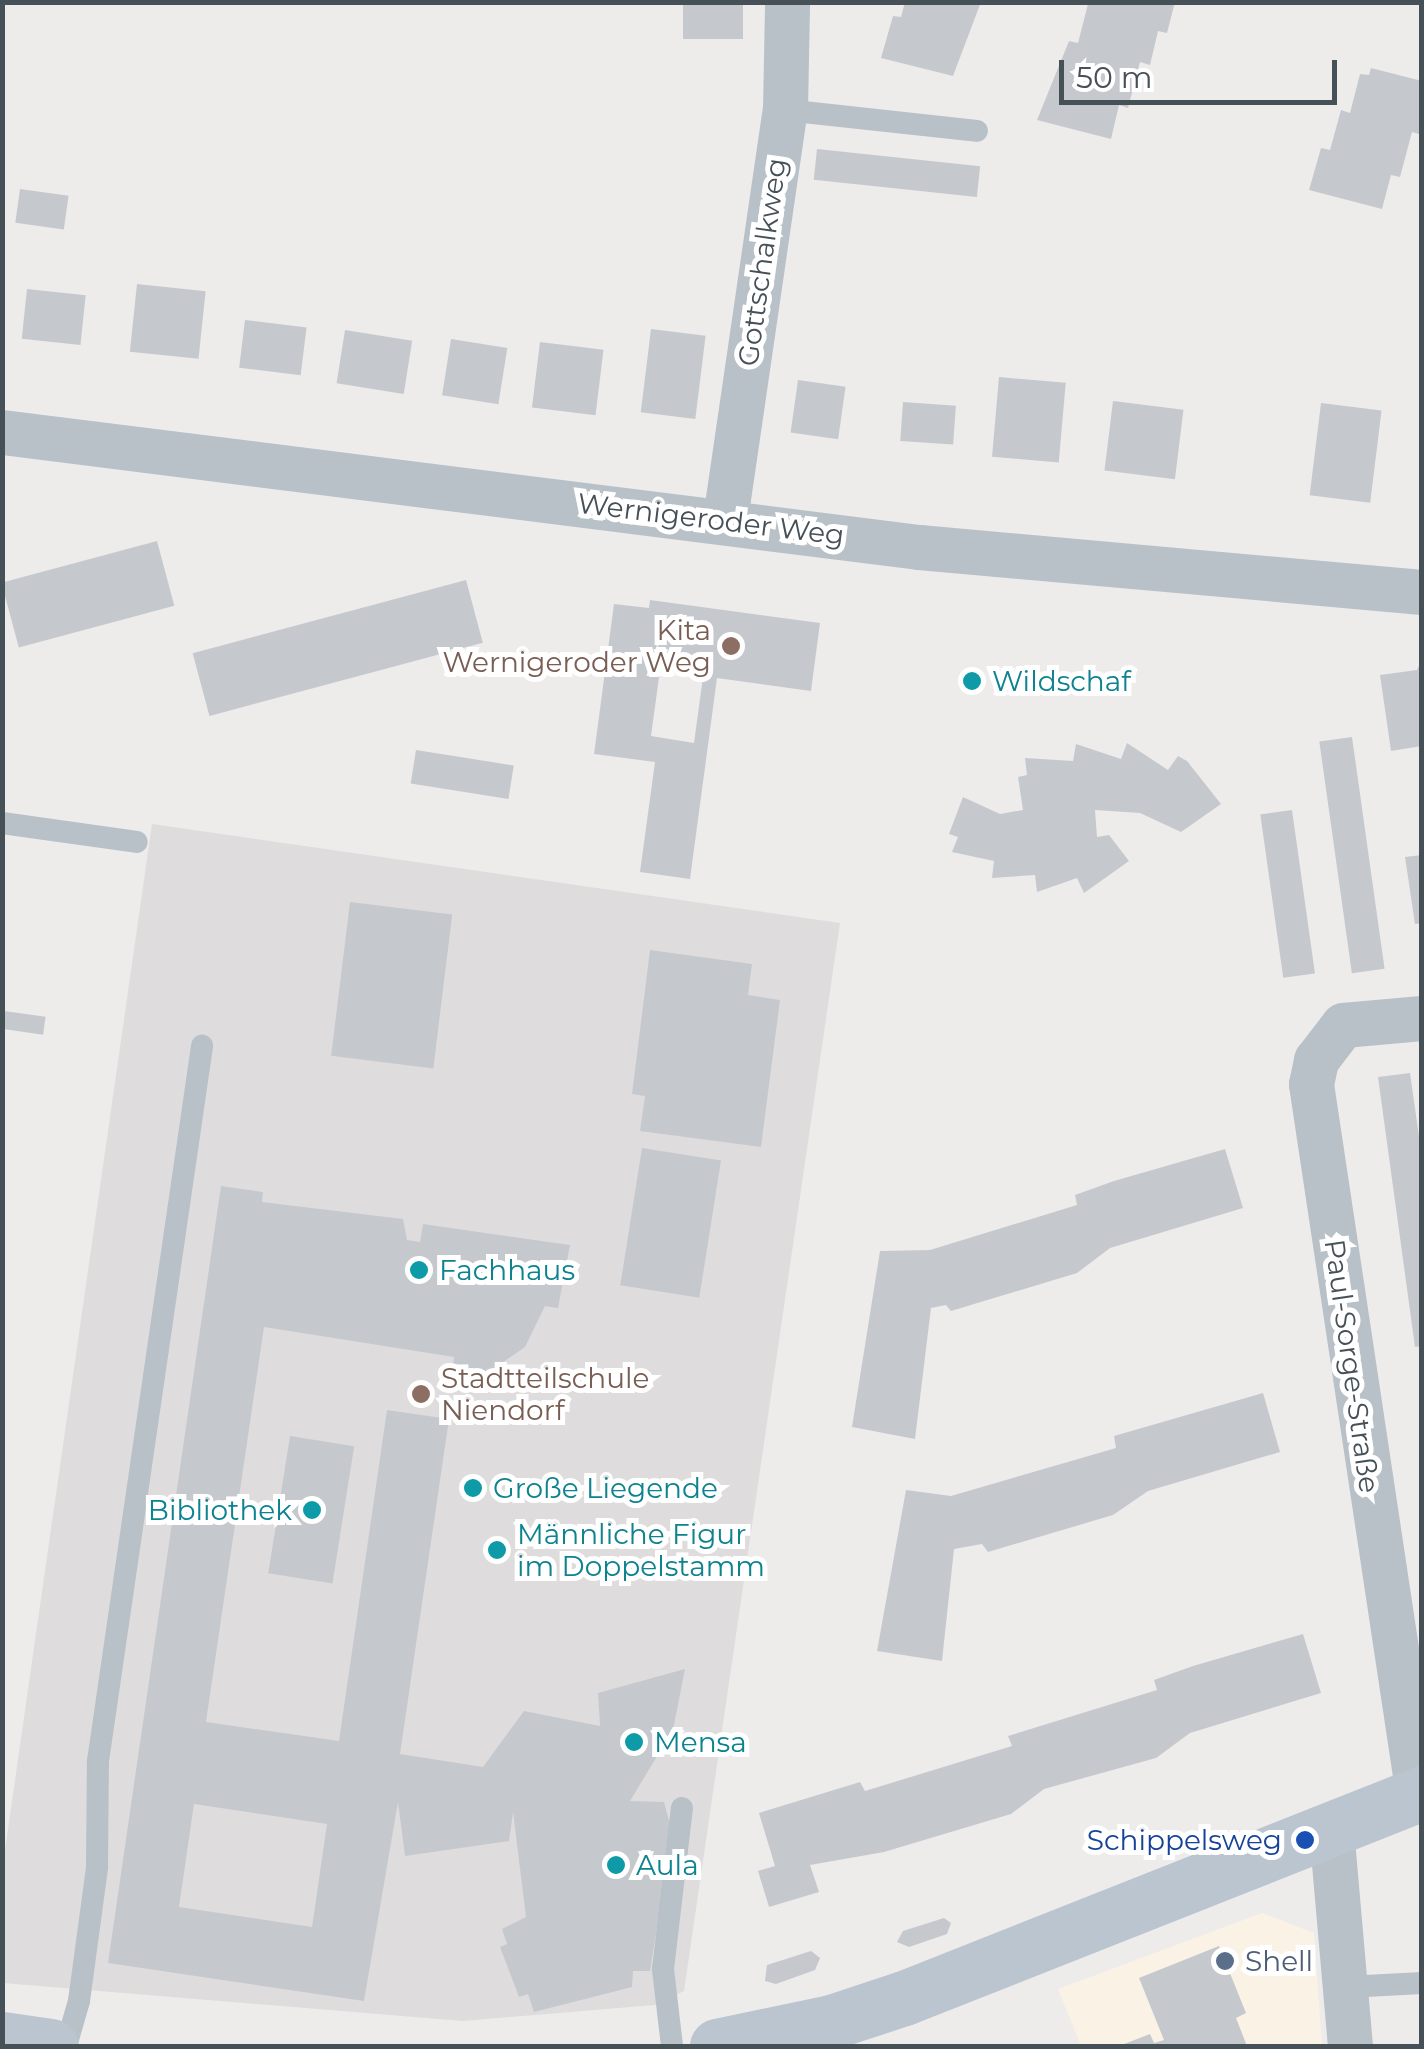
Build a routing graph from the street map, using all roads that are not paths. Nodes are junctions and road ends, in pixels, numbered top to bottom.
1 (787, 2) edge
2 (785, 110) junction
3 (976, 130) dead end
4 (2, 432) edge
5 (725, 520) junction
6 (1422, 592) edge
7 (2, 823) edge
8 (137, 842) dead end
9 (1422, 1018) edge
10 (202, 1046) dead end
11 (1420, 1794) edge
12 (682, 1808) dead end
13 (1331, 1829) junction
14 (1422, 1983) edge
15 (1347, 1987) junction
16 (2, 2039) edge
17 (51, 2046) edge
18 (66, 2046) edge
19 (672, 2046) edge
20 (717, 2046) edge
21 (1350, 2046) edge

1 - 2 street, Gottschalkweg
2 - 3 lane
2 - 5 street, Gottschalkweg
4 - 5 street, Wernigeroder Weg
5 - 6 street, Wernigeroder Weg
7 - 8 lane
9 - 11 street, Paul-Sorge-Straße
10 - 18 lane
11 - 13 street, Paul-Sorge-Straße
12 - 19 lane
13 - 15 street
13 - 20 street, Paul-Sorge-Straße
14 - 15 lane
15 - 21 street
16 - 17 street

